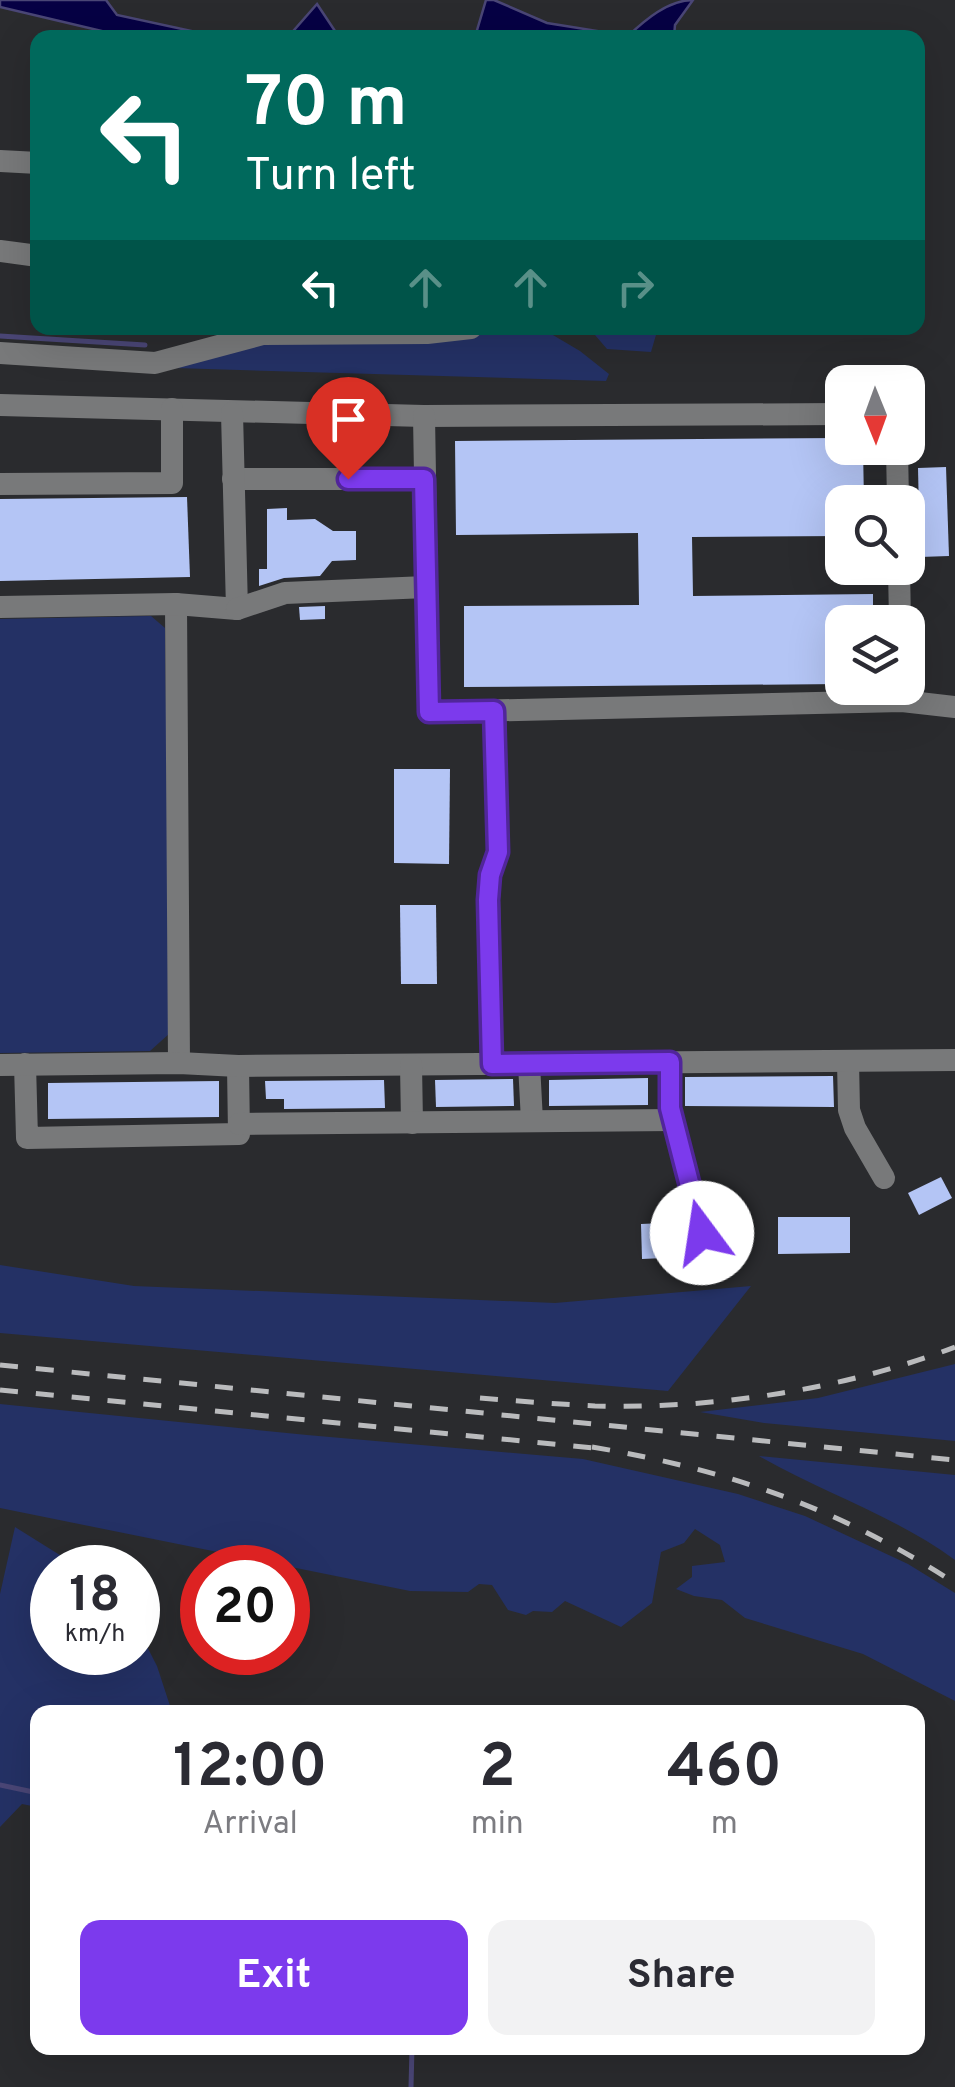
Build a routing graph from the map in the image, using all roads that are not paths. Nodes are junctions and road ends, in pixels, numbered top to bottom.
1 (0, 161) edge
2 (30, 162) edge
3 (0, 251) edge
4 (30, 255) edge
5 (259, 335) edge
6 (0, 353) edge
7 (0, 404) edge
8 (172, 410) junction
9 (232, 412) junction
10 (825, 414) edge
11 (424, 416) junction
12 (233, 479) junction
13 (424, 479) junction
14 (0, 484) edge
15 (426, 586) junction
16 (176, 604) junction
17 (0, 607) edge
18 (237, 609) junction
19 (825, 697) edge
20 (925, 700) edge
21 (955, 707) edge
22 (494, 711) junction
23 (955, 1060) edge
24 (848, 1061) junction
25 (670, 1062) junction
26 (179, 1063) junction
27 (25, 1064) junction
28 (492, 1064) junction
29 (529, 1064) junction
30 (0, 1065) edge
31 (410, 1065) junction
32 (238, 1066) junction
33 (673, 1120) junction
34 (532, 1122) junction
35 (412, 1123) junction
36 (239, 1124) junction
37 (884, 1178) dead end
38 (702, 1233) dead end

1 - 2 lane
3 - 4 lane
5 - 6 lane
7 - 8 lane
8 - 9 lane
8 - 14 lane
9 - 11 lane
9 - 12 lane
10 - 11 lane
11 - 13 lane
12 - 13 lane
12 - 18 lane
13 - 15 lane
15 - 18 lane
15 - 22 lane
16 - 17 lane
16 - 18 lane
16 - 26 lane
19 - 22 lane
20 - 21 lane
22 - 28 lane
23 - 24 lane
24 - 25 lane
24 - 37 lane
25 - 29 lane
25 - 33 lane
26 - 27 lane
26 - 32 lane
27 - 30 lane
27 - 36 lane
28 - 29 lane
28 - 31 lane
29 - 34 lane
31 - 32 lane
31 - 35 lane
32 - 36 lane
33 - 34 lane
33 - 38 lane
34 - 35 lane
35 - 36 lane

